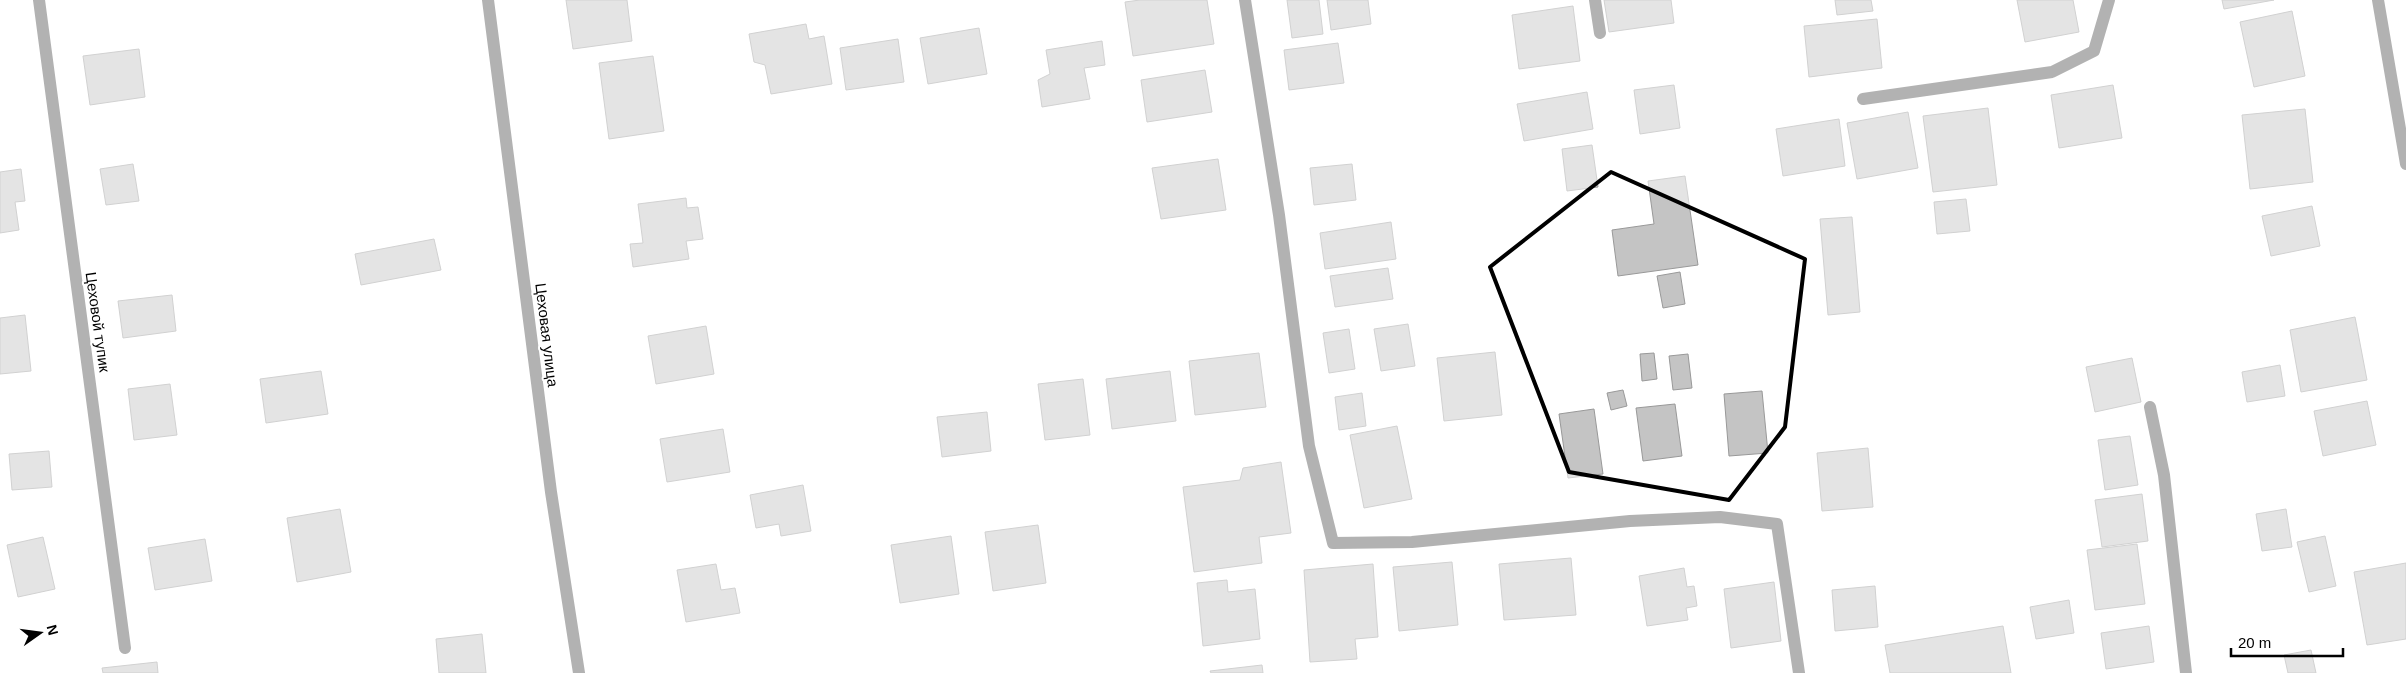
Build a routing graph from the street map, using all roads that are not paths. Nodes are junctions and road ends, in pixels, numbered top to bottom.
1 (39, 0) edge
2 (488, 0) edge
3 (1245, 0) edge
4 (1595, 0) edge
5 (2109, 0) edge
6 (2378, 0) edge
7 (1600, 33) dead end
8 (1863, 99) dead end
9 (2406, 164) edge
10 (2150, 407) dead end
11 (125, 648) dead end
12 (580, 673) edge
13 (1799, 673) edge
14 (2186, 673) edge

1 - 11 street, Цеховой тупик
2 - 12 street, Цеховая улица
3 - 13 street
4 - 7 street
5 - 8 street
6 - 9 street
10 - 14 street

